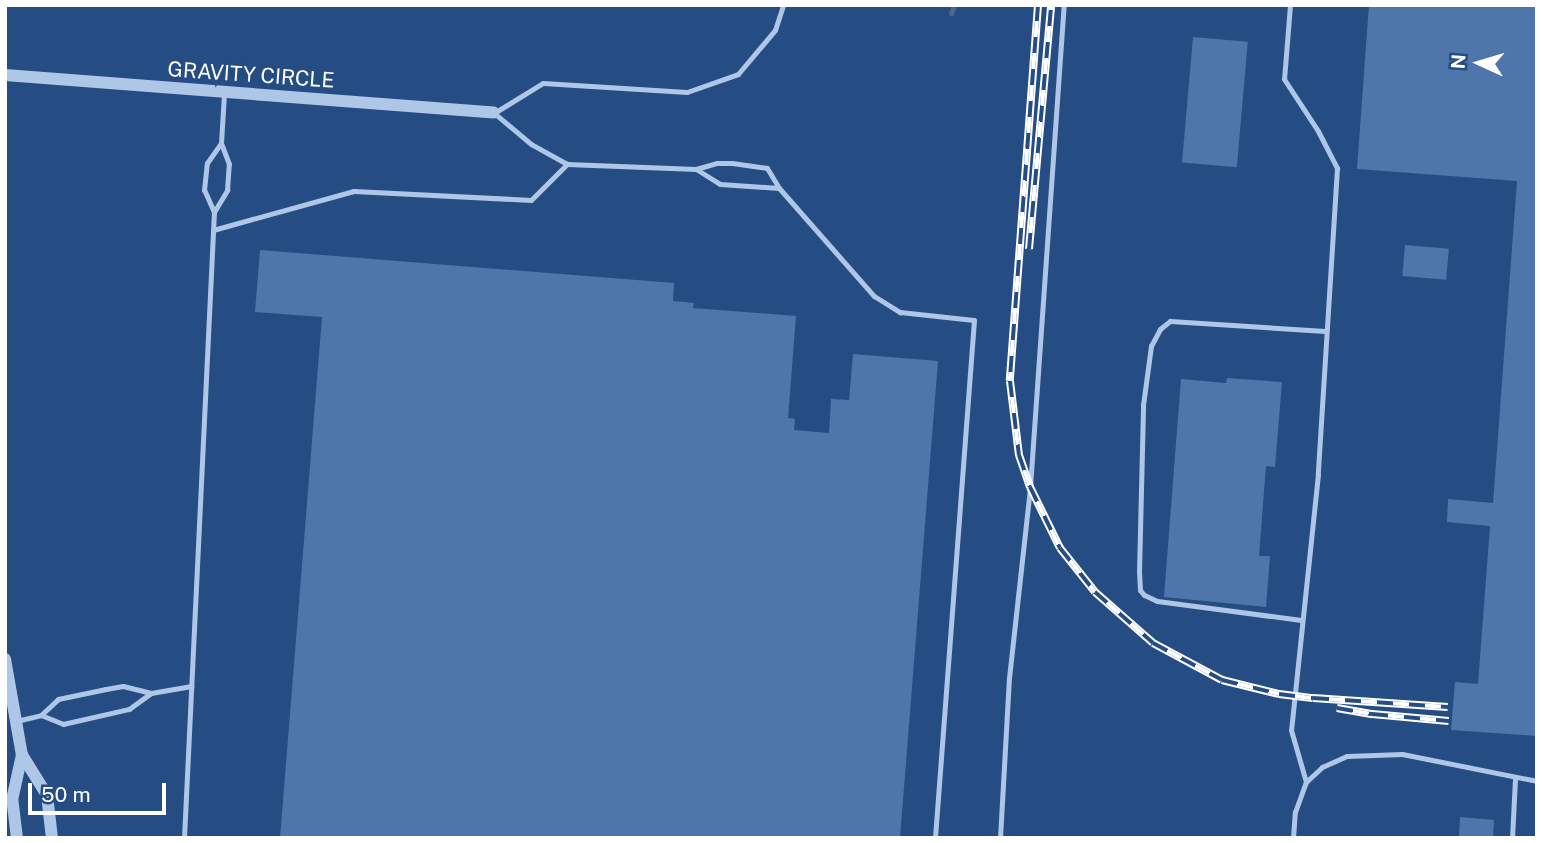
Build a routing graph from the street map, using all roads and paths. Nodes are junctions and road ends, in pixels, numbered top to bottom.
1 (783, 5) edge
2 (1064, 5) edge
3 (1290, 5) edge
4 (5, 75) edge
5 (224, 92) junction
6 (494, 113) junction
7 (221, 143) junction
8 (567, 164) junction
9 (695, 169) junction
10 (779, 188) junction
11 (214, 212) junction
12 (213, 230) junction
13 (1325, 331) junction
14 (1301, 620) junction
15 (5, 659) edge
16 (191, 686) junction
17 (151, 693) junction
18 (41, 715) junction
19 (16, 721) junction
20 (22, 755) junction
21 (1516, 779) junction
22 (1537, 781) edge
23 (1306, 782) junction
24 (17, 838) edge
25 (52, 838) edge
26 (184, 838) edge
27 (935, 838) edge
28 (1000, 838) edge
29 (1293, 838) edge
30 (1512, 838) edge

1 - 6 lane
2 - 28 lane
3 - 13 lane
4 - 5 street, GRAVITY CIRCLE
5 - 6 street, GRAVITY CIRCLE
5 - 7 lane
6 - 8 lane
7 - 11 lane
7 - 11 lane
8 - 9 lane
8 - 12 lane
9 - 10 lane
9 - 10 lane
10 - 27 lane
11 - 12 lane
12 - 16 lane
13 - 14 lane
13 - 14 lane
14 - 23 lane
15 - 19 street
16 - 17 lane
16 - 26 lane
17 - 18 lane
17 - 18 lane
18 - 19 lane
19 - 20 street
20 - 24 street
20 - 25 street
21 - 22 lane
21 - 23 lane
21 - 30 lane
23 - 29 lane

